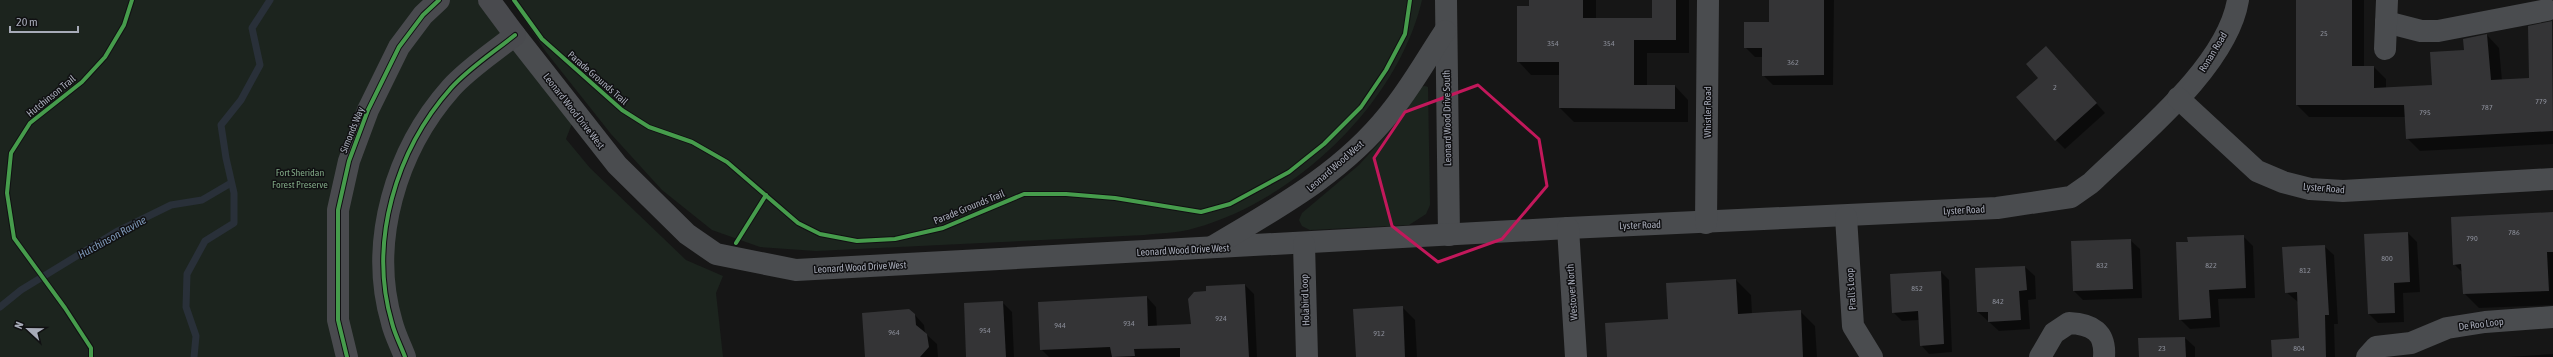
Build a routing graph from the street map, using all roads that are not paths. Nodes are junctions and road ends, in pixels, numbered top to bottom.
1 (439, 0) edge
2 (488, 0) edge
3 (1446, 0) edge
4 (1708, 0) edge
5 (2238, 0) edge
6 (2387, 0) edge
7 (2547, 10) dead end
8 (2386, 22) junction
9 (1445, 31) junction
10 (515, 35) junction
11 (2385, 49) dead end
12 (2178, 98) junction
13 (2553, 179) edge
14 (1846, 216) junction
15 (1706, 223) junction
16 (1568, 228) junction
17 (1449, 235) junction
18 (1304, 244) junction
19 (1209, 249) junction
20 (2553, 317) edge
21 (2412, 350) edge
22 (347, 357) edge
23 (405, 357) edge
24 (1307, 357) edge
25 (1576, 357) edge
26 (1872, 357) edge
27 (2040, 357) edge
28 (2104, 357) edge
29 (2367, 357) edge

1 - 22 street, Simonds Way
2 - 10 street
3 - 9 street, Leonard Wood Drive South
4 - 15 street, Whistler Road
5 - 12 street, Ronan Road
6 - 8 street
7 - 8 street
8 - 11 street
9 - 17 street, Leonard Wood Drive South
9 - 19 street, Leonard Wood West
10 - 19 street, Leonard Wood Drive West
10 - 23 street
12 - 13 street, Lyster Road
12 - 14 street, Lyster Road
14 - 15 street, Lyster Road
14 - 26 street, Prall's Loop
15 - 16 street, Lyster Road
16 - 17 street, Lyster Road
16 - 25 street, Westover North
17 - 18 street, Lyster Road
18 - 19 street, Leonard Wood Drive West
18 - 24 street, Holabird Loop
20 - 21 street, De Roo Loop
21 - 29 street, De Roo Loop
27 - 28 street

